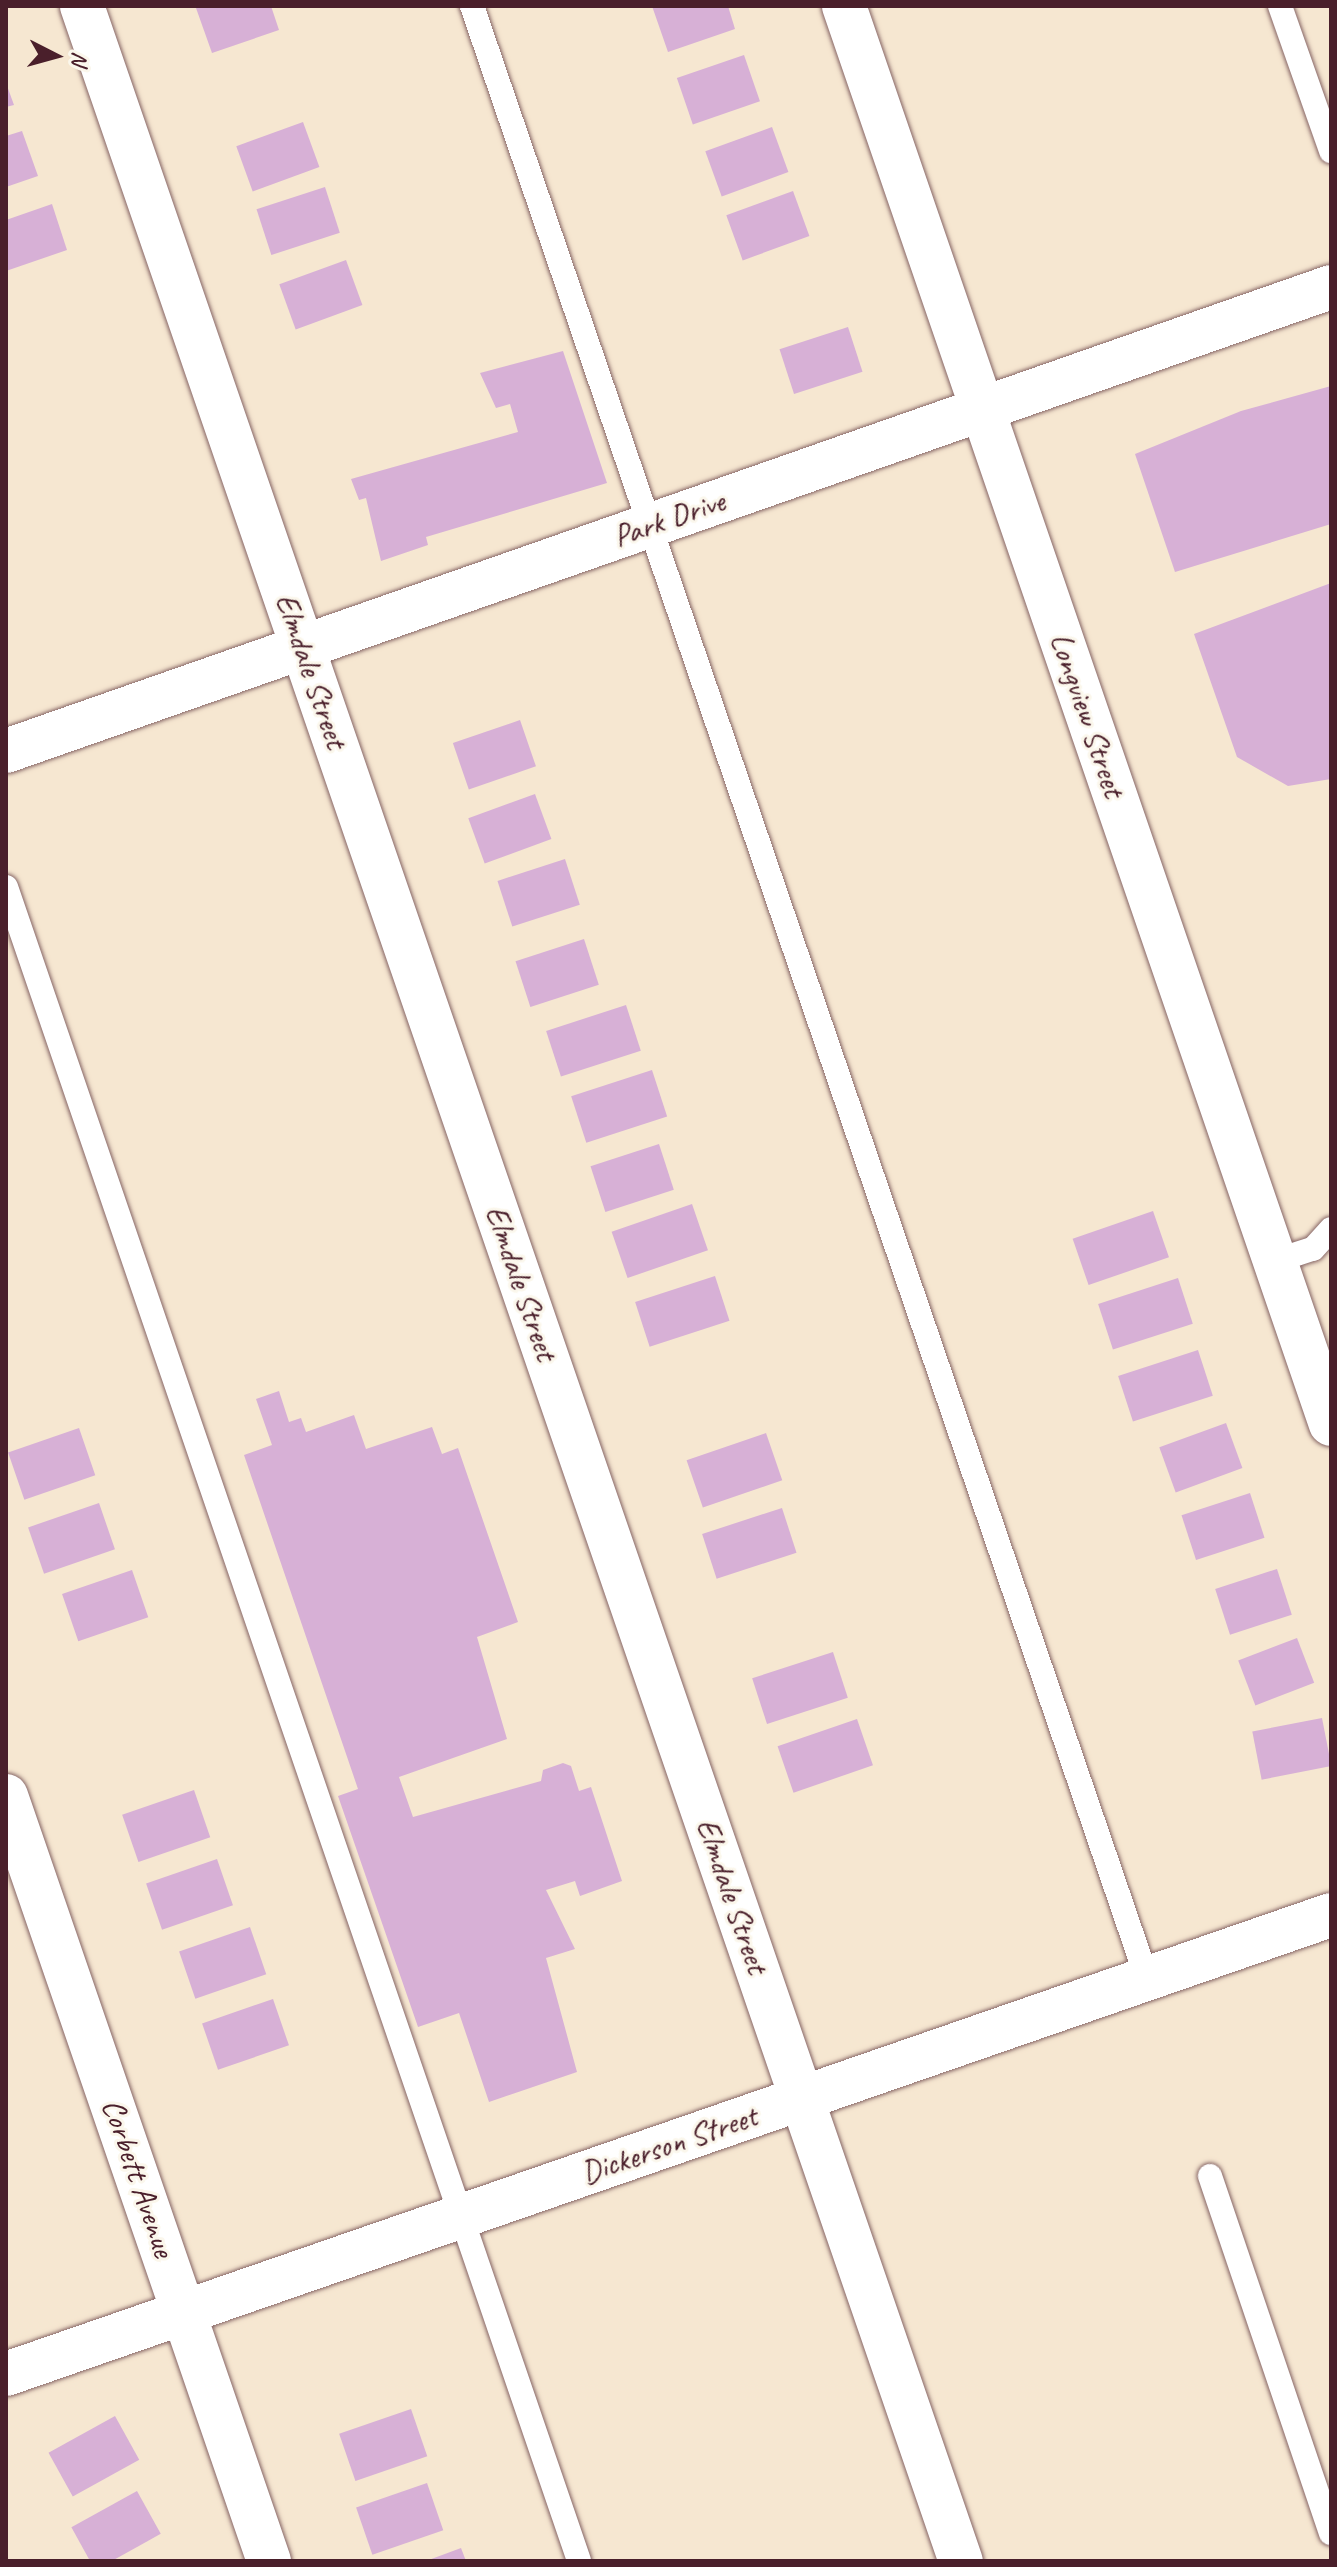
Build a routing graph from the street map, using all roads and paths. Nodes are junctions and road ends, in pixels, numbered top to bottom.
1 (82, 6) edge
2 (472, 6) edge
3 (844, 6) edge
4 (1280, 6) edge
5 (1331, 151) edge
6 (1331, 287) edge
7 (982, 410) junction
8 (653, 524) junction
9 (303, 647) junction
10 (6, 751) edge
11 (6, 887) edge
12 (1331, 1229) edge
13 (1306, 1255) edge
14 (1331, 1424) edge
15 (6, 1796) edge
16 (1331, 1915) edge
17 (1147, 1979) junction
18 (802, 2099) junction
19 (1210, 2176) dead end
20 (464, 2215) junction
21 (184, 2313) junction
22 (6, 2374) edge
23 (1331, 2533) edge
24 (269, 2561) edge
25 (579, 2561) edge
26 (961, 2561) edge

1 - 9 street, Elmdale Street
2 - 8 lane
3 - 7 street, Longview Street
4 - 5 lane
6 - 7 street, Park Drive
7 - 8 street, Park Drive
7 - 13 street, Longview Street
8 - 9 street, Park Drive
8 - 17 lane
9 - 10 street, Park Drive
9 - 18 street, Elmdale Street
11 - 20 lane
12 - 13 lane
13 - 14 street, Longview Street
15 - 21 street, Corbett Avenue
16 - 17 street, Dickerson Street
17 - 18 street, Dickerson Street
18 - 20 street, Dickerson Street
18 - 26 street, Elmdale Street
19 - 23 lane
20 - 21 street, Dickerson Street
20 - 25 lane
21 - 22 street, Dickerson Street
21 - 24 street, Corbett Avenue

